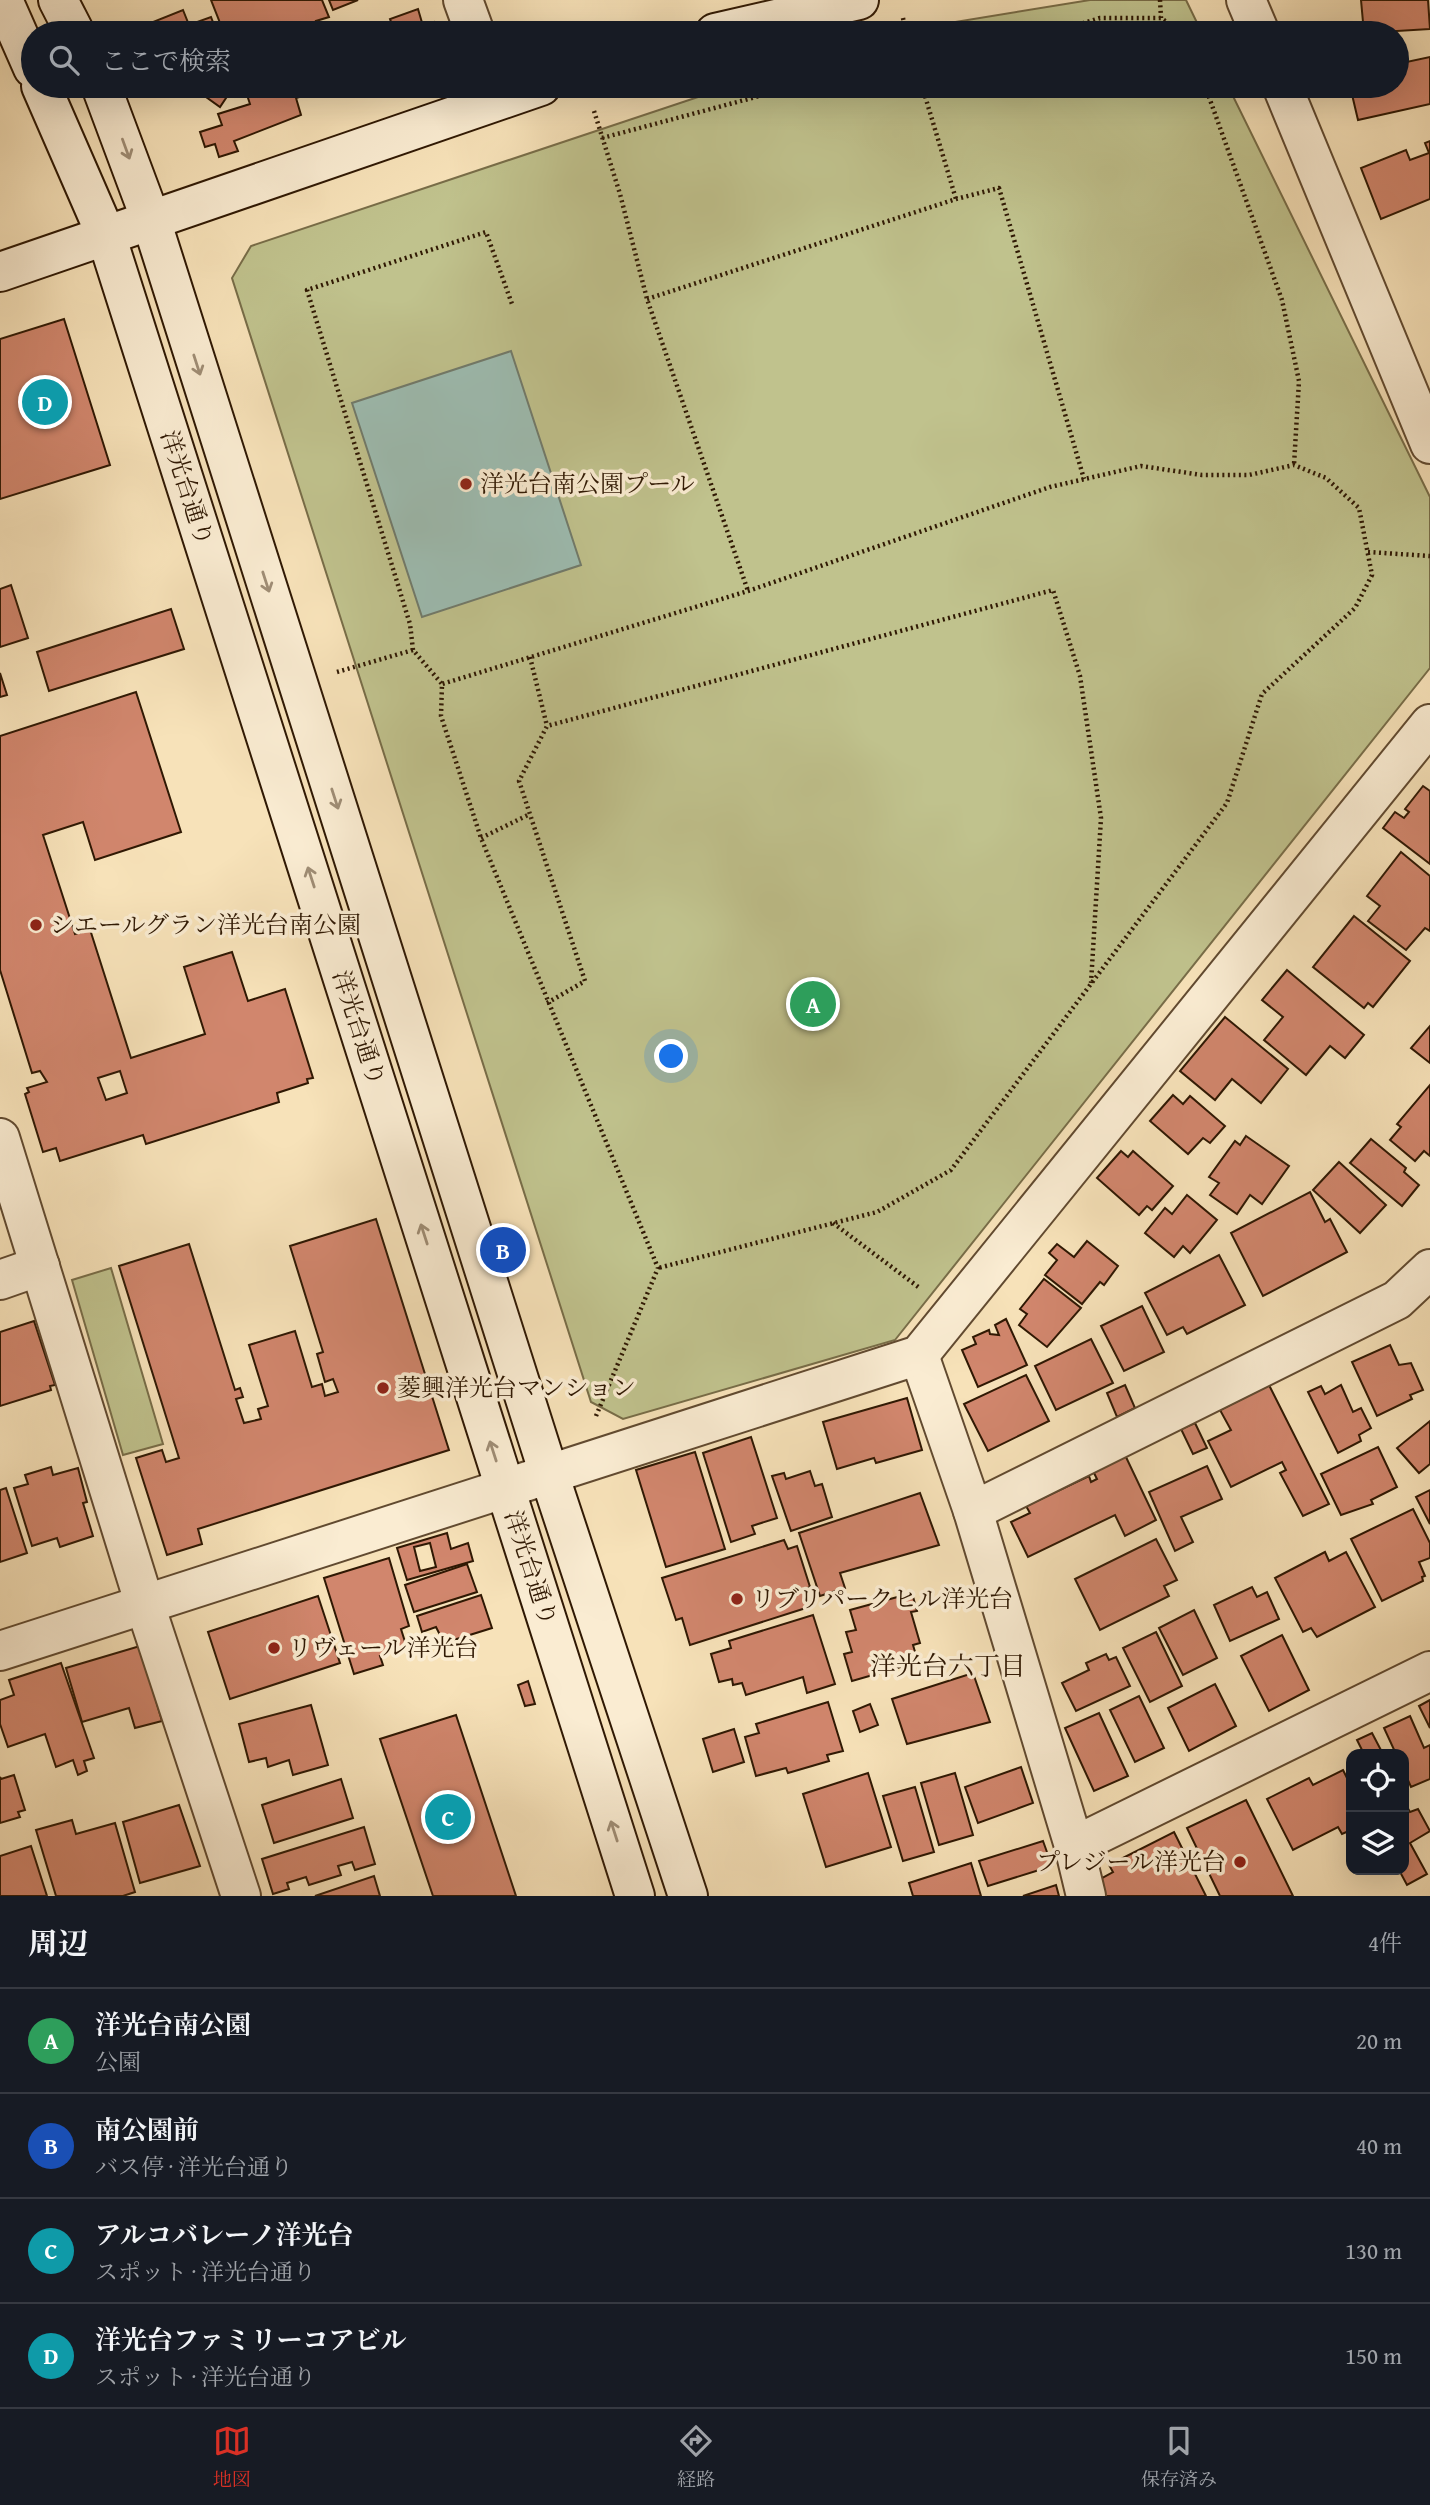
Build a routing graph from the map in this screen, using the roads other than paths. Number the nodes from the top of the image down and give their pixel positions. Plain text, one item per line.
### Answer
1 (3, 0) edge
2 (58, 0) edge
3 (463, 0) edge
4 (859, 0) edge
5 (1246, 0) edge
6 (69, 21) edge
7 (471, 21) edge
8 (767, 21) edge
9 (1255, 21) edge
10 (21, 41) edge
11 (46, 98) edge
12 (105, 98) edge
13 (481, 98) edge
14 (1287, 98) edge
15 (151, 220) junction
16 (106, 235) junction
17 (0, 272) edge
18 (1430, 444) edge
19 (1430, 724) edge
20 (0, 1138) edge
21 (40, 1266) junction
22 (1430, 1269) edge
23 (0, 1279) edge
24 (919, 1355) junction
25 (549, 1474) junction
26 (505, 1488) junction
27 (973, 1511) junction
28 (145, 1605) junction
29 (0, 1651) edge
30 (1430, 1671) edge
31 (1074, 1846) junction
32 (241, 1896) edge
33 (635, 1896) edge
34 (688, 1896) edge
35 (1086, 1896) edge

1 - 10 street
2 - 6 street
3 - 7 street
4 - 8 street
5 - 9 street
11 - 16 street, 洋光台通り
12 -> 15 street, 洋光台通り
13 - 15 street
14 - 18 street
15 - 16 street
15 -> 25 street, 洋光台通り
16 - 17 street
26 -> 16 street, 洋光台通り
19 - 24 street
20 - 21 street
21 - 23 street
21 - 28 street
22 - 27 street
24 - 25 street
24 - 27 street
25 - 26 street
25 - 34 street, 洋光台通り
26 - 28 street
33 -> 26 street, 洋光台通り
27 - 31 street
28 - 29 street
28 - 32 street
30 - 31 street
31 - 35 street

